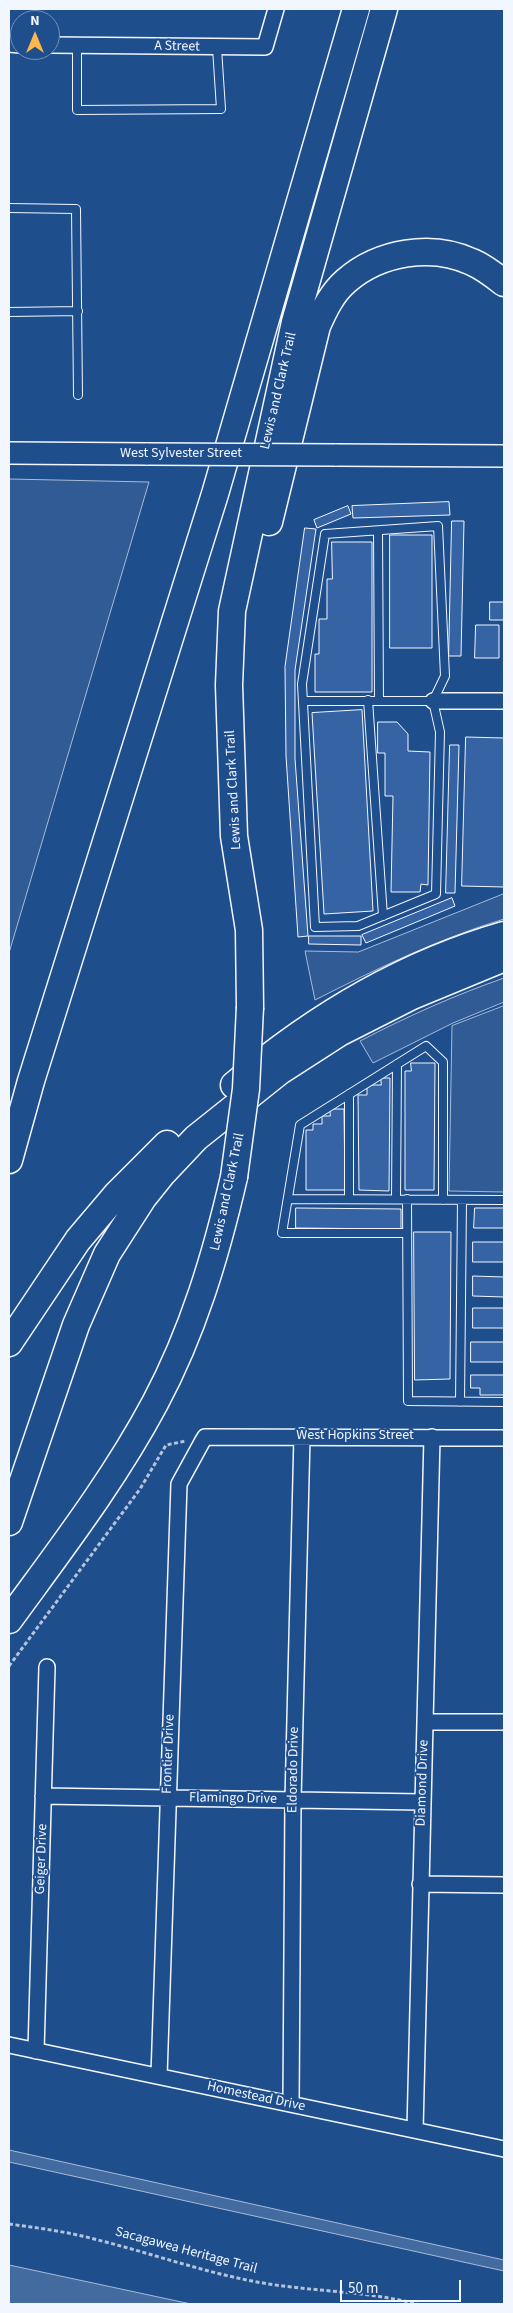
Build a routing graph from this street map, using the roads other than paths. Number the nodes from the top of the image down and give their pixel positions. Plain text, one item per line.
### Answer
1 (276, 9) edge
2 (356, 9) edge
3 (384, 9) edge
4 (60, 45) edge
5 (77, 45) junction
6 (217, 48) junction
7 (9, 208) edge
8 (504, 283) edge
9 (78, 311) junction
10 (9, 312) edge
11 (78, 395) dead end
12 (9, 453) edge
13 (504, 456) edge
14 (378, 531) junction
15 (229, 685) junction
16 (368, 700) junction
17 (379, 700) junction
18 (433, 700) junction
19 (303, 701) junction
20 (504, 701) edge
21 (383, 916) junction
22 (504, 935) edge
23 (504, 958) edge
24 (397, 1064) junction
25 (349, 1094) junction
26 (9, 1160) edge
27 (288, 1199) junction
28 (349, 1199) junction
29 (396, 1199) junction
30 (407, 1199) junction
31 (443, 1200) junction
32 (462, 1200) junction
33 (504, 1200) edge
34 (407, 1233) junction
35 (9, 1343) edge
36 (460, 1402) junction
37 (504, 1402) edge
38 (302, 1436) junction
39 (432, 1437) junction
40 (504, 1438) edge
41 (203, 1440) joint
42 (9, 1522) edge
43 (9, 1620) edge
44 (47, 1667) dead end
45 (424, 1722) junction
46 (504, 1722) edge
47 (43, 1796) junction
48 (168, 1798) junction
49 (293, 1800) junction
50 (422, 1802) junction
51 (420, 1884) junction
52 (504, 1885) edge
53 (9, 2045) edge
54 (36, 2051) junction
55 (159, 2076) junction
56 (291, 2104) junction
57 (415, 2130) junction
58 (504, 2148) edge

1 - 6 street, A Street
2 - 26 highway
3 - 15 highway, Lewis and Clark Trail
4 - 5 street, A Street
5 - 6 street, A Street
5 - 6 lane
7 - 9 lane
8 - 15 highway
9 - 10 lane
9 - 11 lane
12 - 13 street, West Sylvester Street, bridge
14 - 17 lane
14 - 18 lane
14 - 19 lane
15 - 43 highway, Lewis and Clark Trail, bridge
16 - 17 lane
16 - 19 lane
16 - 21 lane
17 - 18 lane
18 - 20 street
18 - 21 lane
19 - 21 lane
22 - 35 highway
23 - 42 highway
24 - 25 lane
24 - 29 lane
24 - 31 lane
25 - 27 lane
25 - 28 lane
27 - 28 lane
27 - 34 lane
28 - 29 lane
29 - 30 lane
30 - 31 lane
30 - 34 lane
31 - 32 lane
32 - 33 lane
32 - 36 lane
34 - 36 lane
36 - 37 lane
38 - 39 street, West Hopkins Street
38 - 41 street, West Hopkins Street
38 - 49 street, Eldorado Drive
39 - 40 street, West Hopkins Street
39 - 45 street, Diamond Drive
41 - 48 street, Frontier Drive
44 - 47 street, Geiger Drive
45 - 46 street
45 - 50 street, Diamond Drive
47 - 48 street, Flamingo Drive
47 - 54 street, Geiger Drive
48 - 49 street, Flamingo Drive
48 - 55 street, Frontier Drive
49 - 50 street, Flamingo Drive
49 - 56 street, Eldorado Drive
50 - 51 street, Diamond Drive
51 - 52 street
51 - 57 street, Diamond Drive
53 - 54 street, Homestead Drive
54 - 55 street, Homestead Drive
55 - 56 street, Homestead Drive
56 - 57 street, Homestead Drive
57 - 58 street, Homestead Drive

